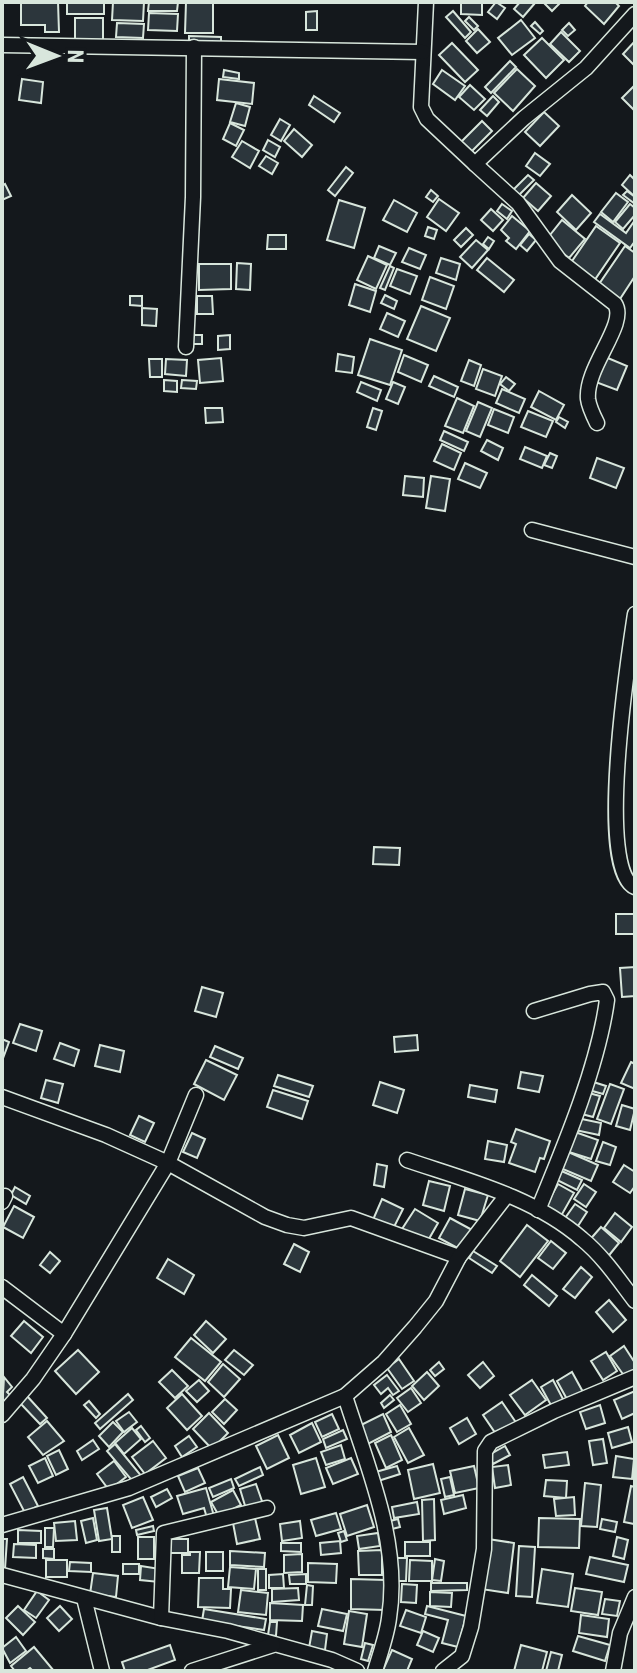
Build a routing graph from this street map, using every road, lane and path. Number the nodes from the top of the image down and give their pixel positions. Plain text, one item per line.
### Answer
1 (426, 2) edge
2 (635, 14) edge
3 (2, 45) edge
4 (194, 47) junction
5 (423, 52) junction
6 (475, 164) junction
7 (186, 347) dead end
8 (597, 423) dead end
9 (532, 530) dead end
10 (635, 557) edge
11 (635, 614) edge
12 (635, 887) edge
13 (534, 1011) dead end
14 (196, 1095) dead end
15 (2, 1097) edge
16 (407, 1160) dead end
17 (168, 1163) junction
18 (507, 1195) junction
19 (538, 1210) junction
20 (459, 1257) junction
21 (2, 1287) edge
22 (635, 1301) edge
23 (64, 1334) junction
24 (635, 1377) edge
25 (345, 1396) junction
26 (2, 1415) edge
27 (267, 1508) dead end
28 (2, 1525) edge
29 (2, 1575) edge
30 (635, 1597) edge
31 (84, 1598) junction
32 (161, 1618) junction
33 (628, 1635) edge
34 (274, 1645) junction
35 (102, 1671) edge
36 (192, 1671) edge
37 (357, 1671) edge
38 (375, 1671) edge
39 (443, 1671) edge
40 (613, 1671) edge

1 - 5 street
2 - 6 street
3 - 4 street
4 - 5 street
4 - 7 street
5 - 6 street
6 - 8 street
9 - 10 street
11 - 12 street
13 - 19 street
14 - 17 street
15 - 17 street
16 - 18 street
17 - 20 street
17 - 23 street
18 - 19 street
18 - 20 street
19 - 22 street
20 - 25 street
21 - 23 street
23 - 26 street
24 - 39 street
25 - 28 street
25 - 38 street
27 - 32 street
29 - 31 street
30 - 33 street
31 - 32 street
31 - 35 street
32 - 34 street
33 - 40 street
34 - 36 street
34 - 37 street

